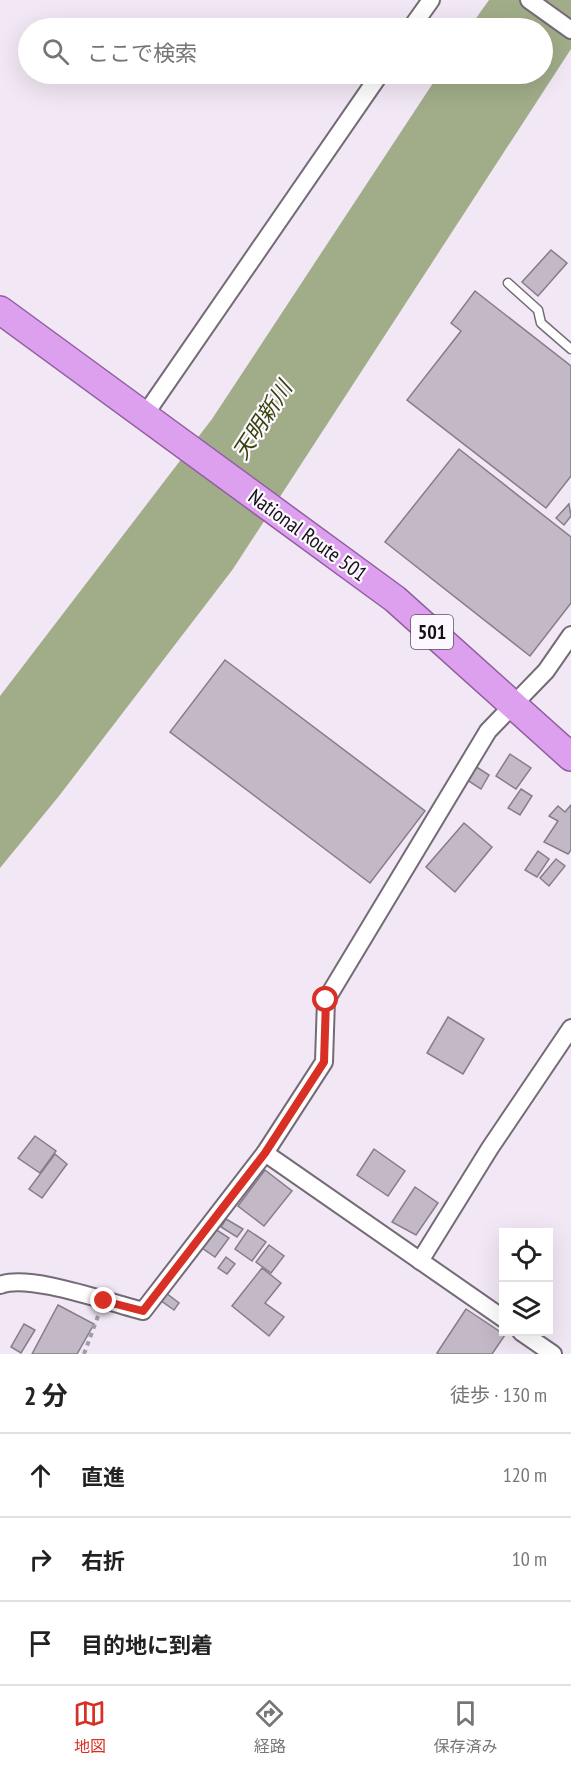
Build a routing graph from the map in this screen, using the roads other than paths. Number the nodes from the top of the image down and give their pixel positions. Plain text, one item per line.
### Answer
1 (431, 0) edge
2 (529, 0) edge
3 (418, 18) edge
4 (571, 30) edge
5 (373, 84) edge
6 (508, 283) dead end
7 (0, 310) edge
8 (571, 349) edge
9 (150, 422) junction
10 (571, 635) edge
11 (514, 704) junction
12 (571, 757) edge
13 (571, 1028) edge
14 (265, 1153) junction
15 (420, 1261) junction
16 (0, 1285) edge
17 (499, 1316) edge
18 (527, 1336) edge
19 (553, 1354) edge

1 - 3 street
2 - 4 street
5 - 9 street
6 - 8 lane
7 - 9 highway, National Route 501 / 501
9 - 11 highway, National Route 501 / 501
10 - 11 street
11 - 12 highway, National Route 501 / 501
11 - 14 street
13 - 15 street
14 - 15 street
14 - 16 street
15 - 17 street
18 - 19 street

